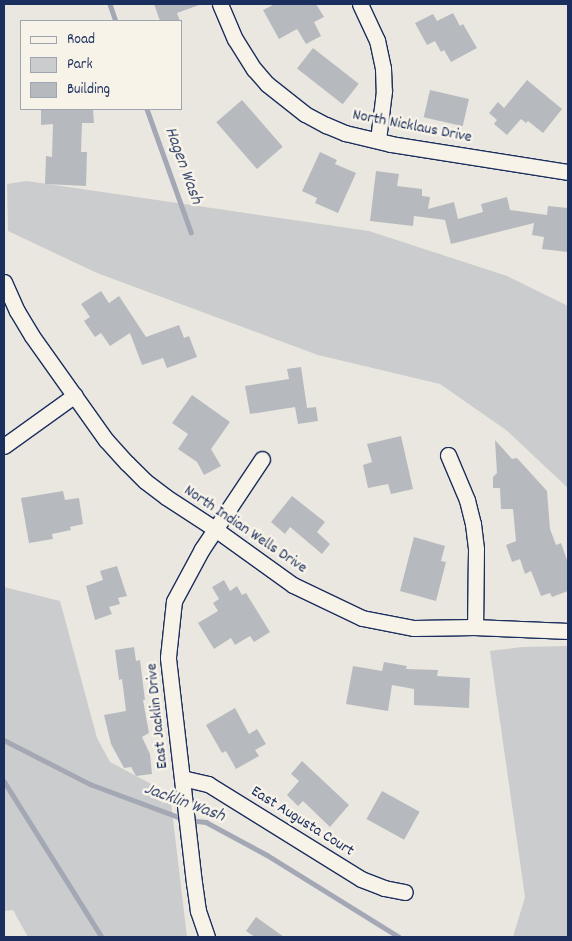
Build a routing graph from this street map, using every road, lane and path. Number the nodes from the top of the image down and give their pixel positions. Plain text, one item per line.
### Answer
1 (220, 4) edge
2 (360, 4) edge
3 (378, 140) junction
4 (568, 172) edge
5 (4, 282) edge
6 (74, 395) junction
7 (4, 446) edge
8 (448, 455) dead end
9 (262, 460) dead end
10 (215, 529) junction
11 (475, 627) junction
12 (568, 631) edge
13 (182, 778) junction
14 (404, 892) dead end
15 (207, 937) edge

1 - 3 street, North Nicklaus Drive
2 - 3 street
3 - 4 street, North Nicklaus Drive
5 - 6 street, North Indian Wells Drive
6 - 7 street
6 - 10 street, North Indian Wells Drive
8 - 11 street
9 - 10 street, East Jacklin Drive
10 - 11 street, North Indian Wells Drive
10 - 13 street, East Jacklin Drive
11 - 12 street, North Indian Wells Drive
13 - 14 street, East Augusta Court
13 - 15 street, East Jacklin Drive

